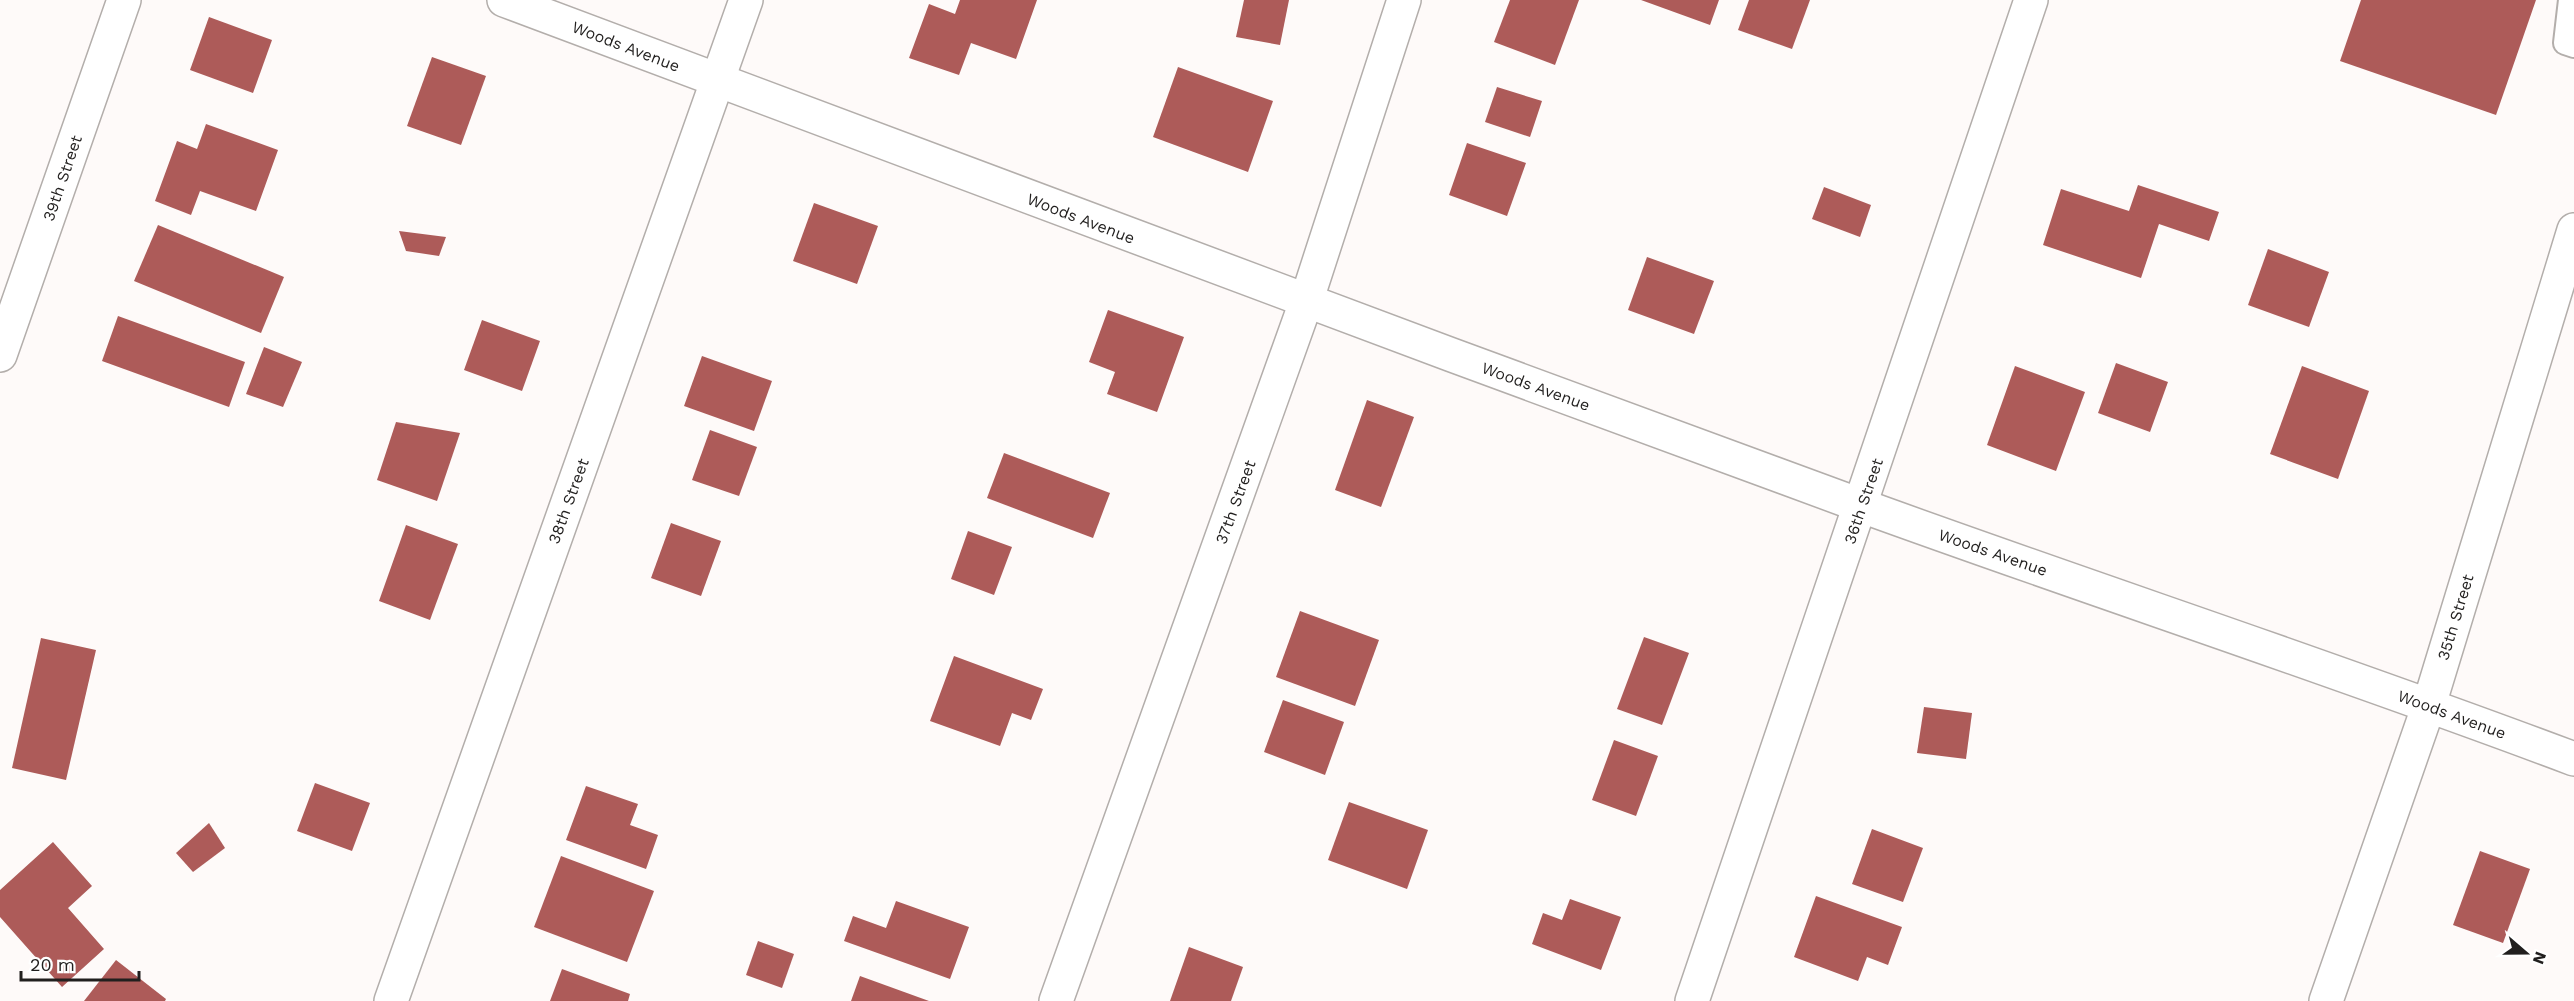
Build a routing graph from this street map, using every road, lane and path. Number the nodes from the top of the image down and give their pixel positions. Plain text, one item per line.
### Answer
1 (124, 0) edge
2 (504, 0) edge
3 (746, 0) edge
4 (1404, 0) edge
5 (2031, 0) edge
6 (2570, 0) edge
7 (2574, 46) edge
8 (717, 81) junction
9 (2574, 230) edge
10 (1306, 302) junction
11 (0, 355) edge
12 (1861, 505) junction
13 (2429, 705) junction
14 (2574, 759) edge
15 (391, 1001) edge
16 (1056, 1001) edge
17 (1692, 1001) edge
18 (2326, 1001) edge

1 - 11 street, 39th Street
2 - 8 street, Woods Avenue
3 - 8 street, 38th Street
4 - 10 street, 37th Street
5 - 12 street, 36th Street
6 - 7 lane
8 - 10 street, Woods Avenue
8 - 15 street, 38th Street
9 - 13 street, 35th Street
10 - 12 street, Woods Avenue
10 - 16 street, 37th Street
12 - 13 street, Woods Avenue
12 - 17 street, 36th Street
13 - 14 street, Woods Avenue
13 - 18 street, 35th Street

